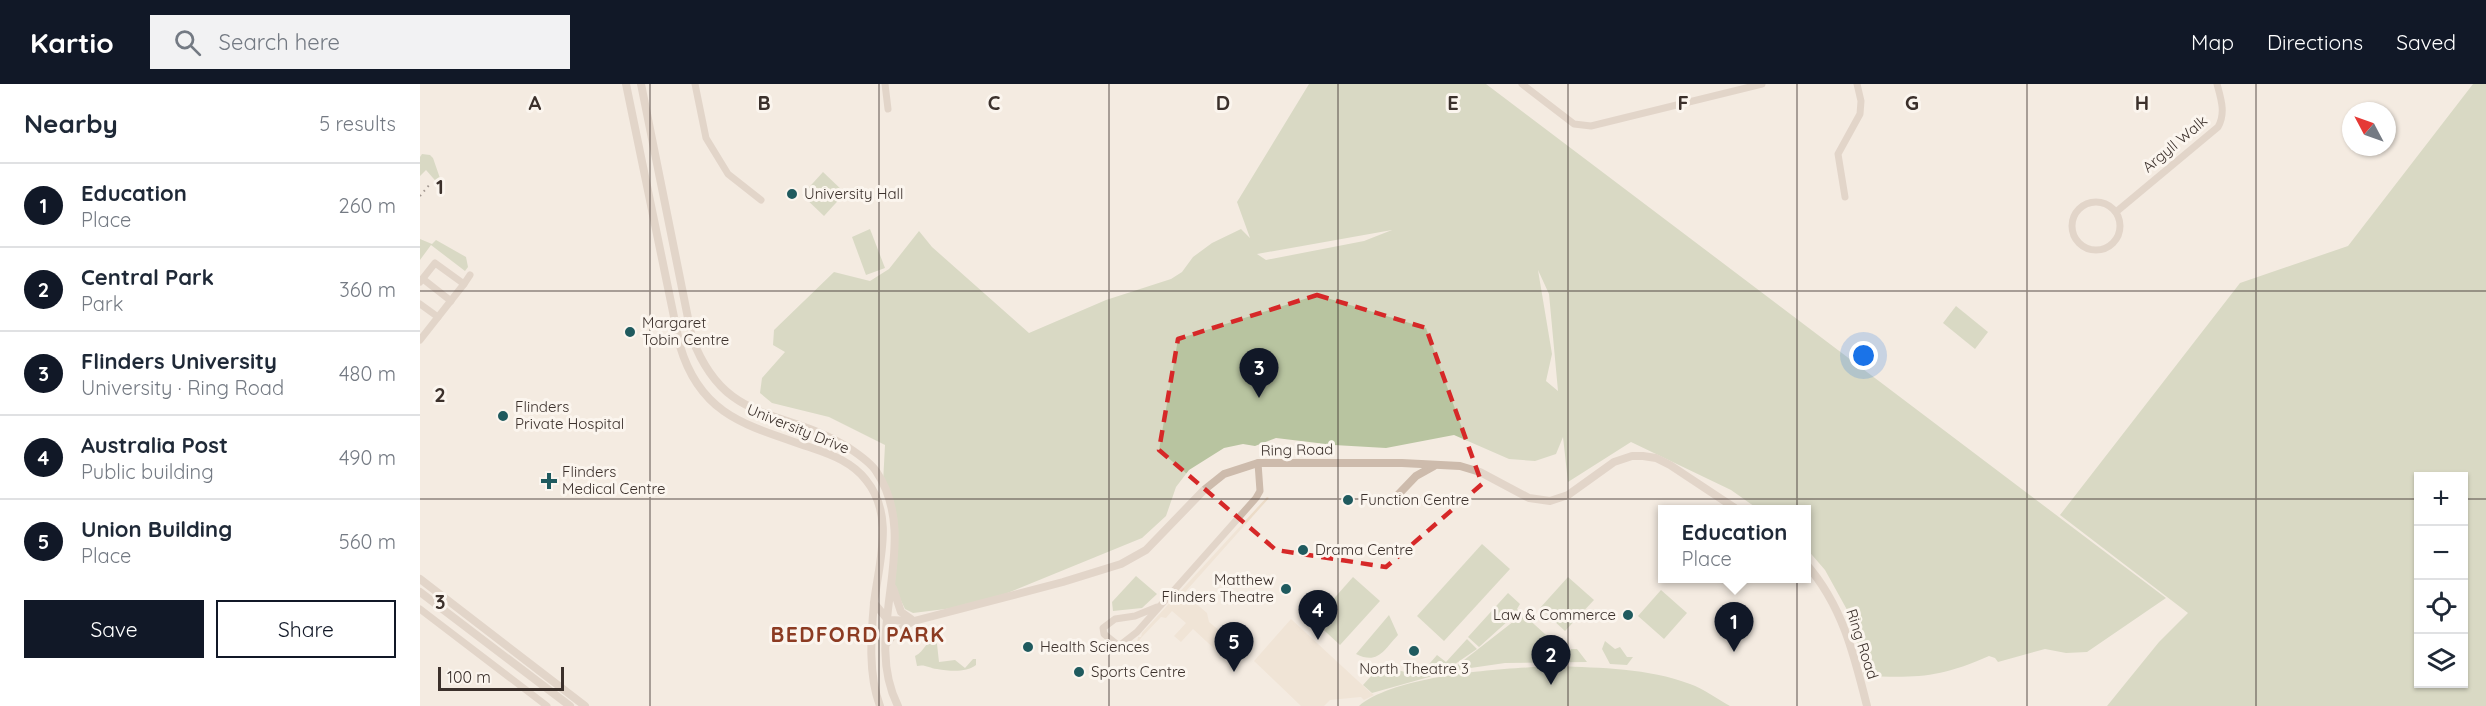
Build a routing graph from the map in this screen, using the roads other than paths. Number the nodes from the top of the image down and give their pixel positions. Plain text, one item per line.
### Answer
1 (626, 84) edge
2 (641, 84) edge
3 (695, 84) edge
4 (885, 84) edge
5 (1522, 84) edge
6 (1762, 84) edge
7 (1857, 84) edge
8 (2217, 84) edge
9 (888, 109) dead end
10 (1845, 196) dead end
11 (760, 200) dead end
12 (2115, 212) junction
13 (470, 275) dead end
14 (421, 281) edge
15 (464, 284) junction
16 (451, 301) junction
17 (420, 304) edge
18 (438, 317) junction
19 (422, 335) edge
20 (1258, 463) junction
21 (1440, 464) junction
22 (1393, 500) dead end
23 (1730, 505) edge
24 (1811, 570) edge
25 (420, 579) edge
26 (892, 582) junction
27 (420, 592) edge
28 (874, 603) junction
29 (440, 607) junction
30 (1157, 607) junction
31 (420, 609) edge
32 (434, 620) junction
33 (888, 620) junction
34 (914, 621) junction
35 (477, 624) junction
36 (886, 644) junction
37 (874, 683) junction
38 (571, 703) edge
39 (547, 706) edge
40 (585, 706) edge
41 (880, 706) edge
42 (898, 706) edge
43 (1867, 706) edge

1 - 28 street, University Drive
2 - 26 street, University Drive
3 - 11 street
4 - 9 street
5 - 6 street
7 - 10 street
8 - 12 street, Argyll Walk
12 - 12 street
13 - 15 street
14 - 15 street
14 - 16 street
15 - 16 street
16 - 18 street
17 - 18 street
18 - 19 street
20 - 21 street, Ring Road
20 - 30 street
20 - 34 street, Ring Road
21 - 22 street
21 - 23 street, Ring Road
24 - 43 street, Ring Road
25 - 35 street
26 - 33 street, University Drive
26 - 34 street
27 - 29 street
28 - 33 street
28 - 37 street, University Drive
29 - 32 street
29 - 35 street
30 - 30 street
31 - 32 street
32 - 39 street
33 - 34 street, Ring Road
33 - 36 street, University Drive
33 - 37 street
34 - 36 street
35 - 38 street
36 - 42 street, University Drive
37 - 41 street, University Drive
38 - 40 street

